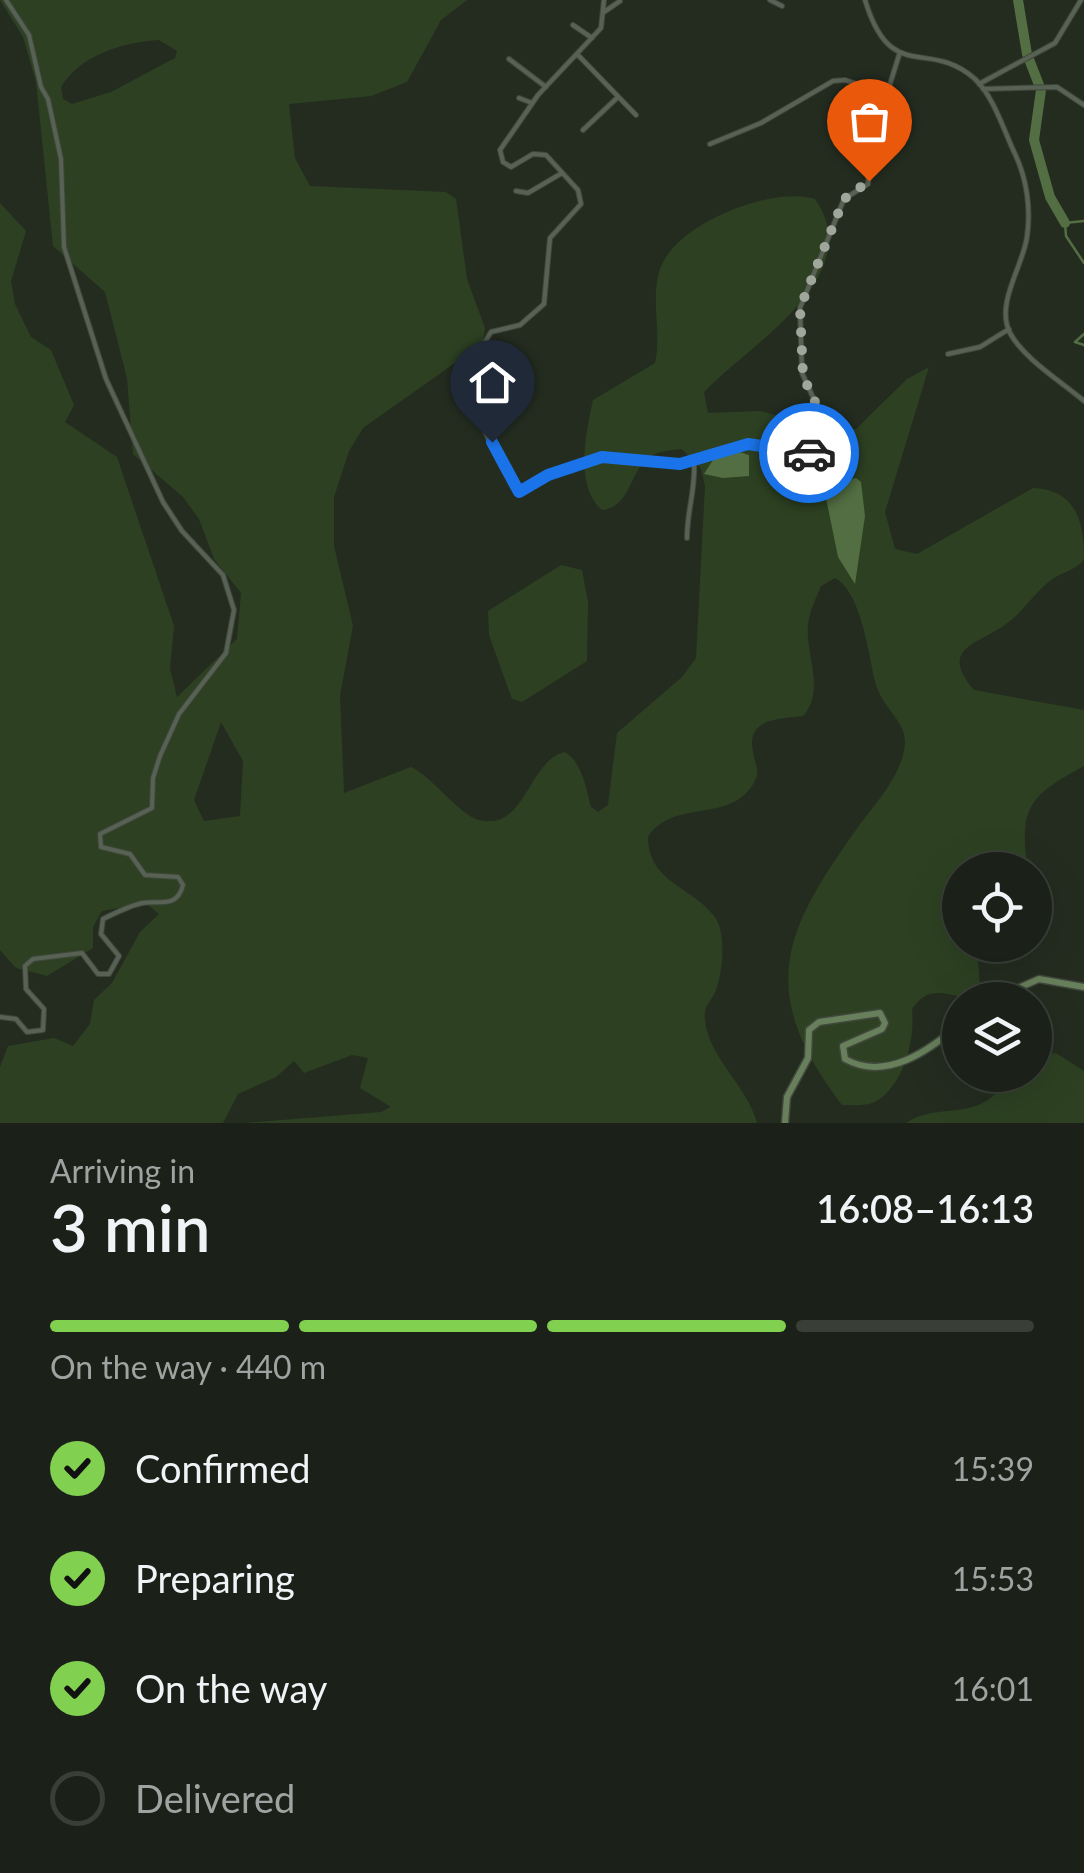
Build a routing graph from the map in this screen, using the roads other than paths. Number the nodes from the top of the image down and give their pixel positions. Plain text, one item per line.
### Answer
1 (6, 0) edge
2 (604, 0) edge
3 (770, 0) edge
4 (865, 0) edge
5 (1081, 0) edge
6 (620, 2) edge
7 (782, 6) dead end
8 (604, 12) junction
9 (573, 25) dead end
10 (592, 38) junction
11 (900, 52) junction
12 (578, 54) junction
13 (509, 60) dead end
14 (981, 86) junction
15 (546, 88) junction
16 (887, 94) junction
17 (618, 97) junction
18 (519, 98) dead end
19 (532, 102) junction
20 (1084, 105) edge
21 (636, 115) dead end
22 (583, 130) dead end
23 (710, 144) dead end
24 (562, 174) junction
25 (516, 191) dead end
26 (1008, 329) junction
27 (948, 354) dead end
28 (1084, 401) edge
29 (694, 461) junction
30 (687, 538) dead end
31 (1030, 982) edge
32 (1084, 987) edge
33 (0, 1017) edge
34 (942, 1039) edge
35 (785, 1123) edge

1 - 33 street
2 - 8 street
3 - 7 street
4 - 11 street
5 - 14 street
6 - 8 street
8 - 10 street
9 - 10 street
10 - 12 street
11 - 14 street
11 - 16 street
12 - 15 street
12 - 17 street
13 - 15 street
14 - 20 street
14 - 26 street
15 - 19 street
16 - 23 street
16 - 29 street
17 - 21 street
17 - 22 street
18 - 19 street
19 - 24 street
24 - 25 street
24 - 29 street
26 - 27 street
26 - 28 street
29 - 30 street
31 - 32 main road
34 - 35 main road

